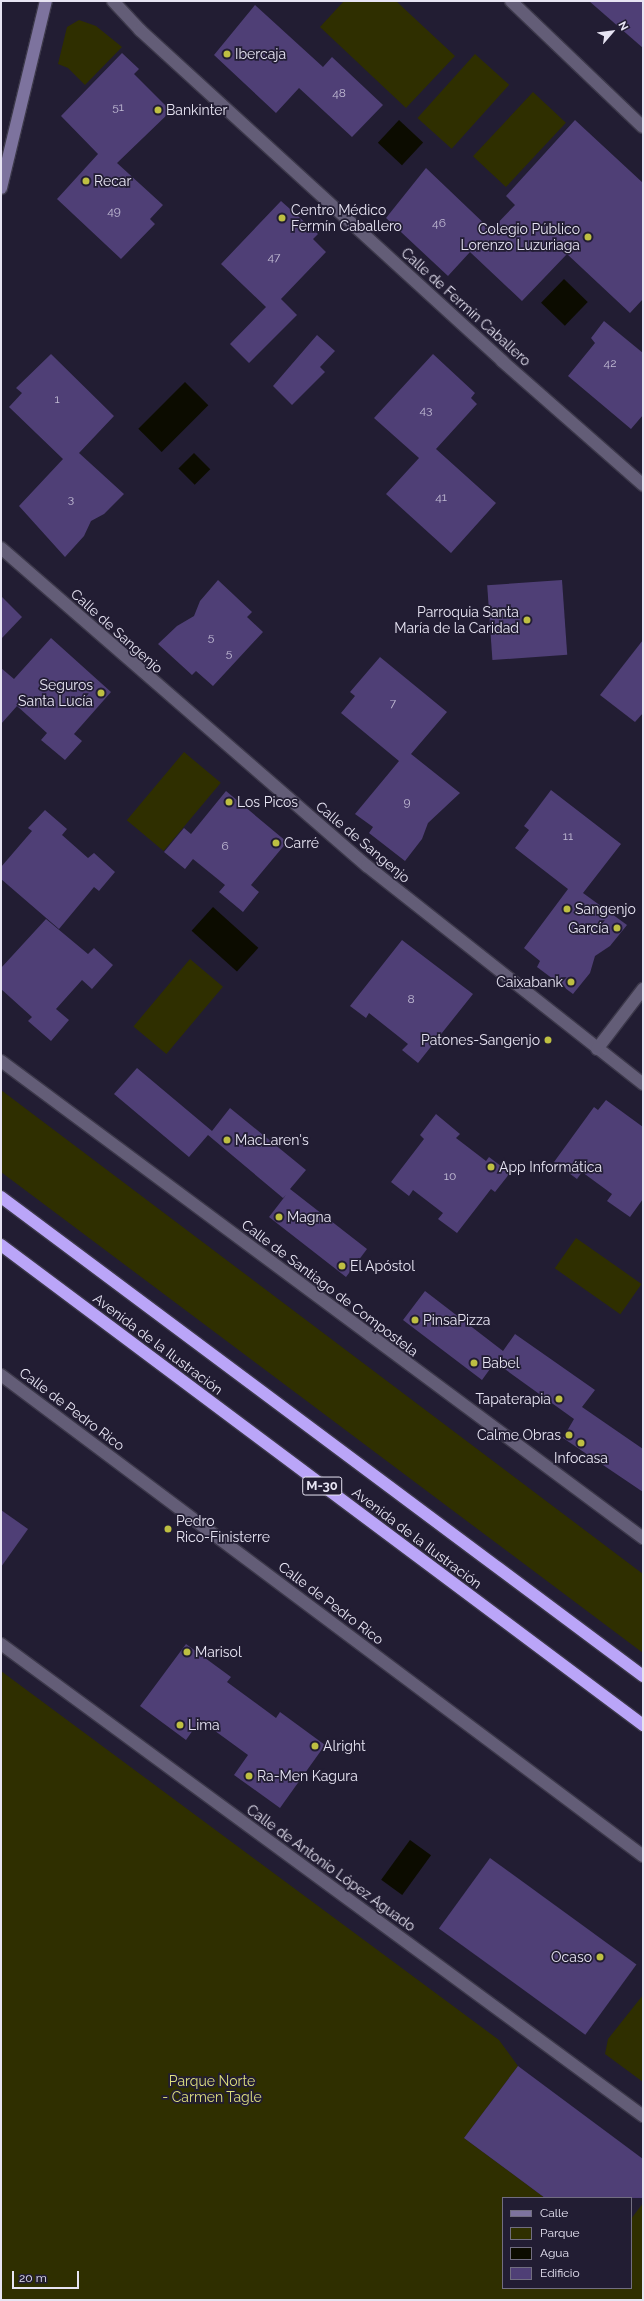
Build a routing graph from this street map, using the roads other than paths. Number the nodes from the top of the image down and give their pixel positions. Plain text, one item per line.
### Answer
1 (46, 1) edge
2 (113, 1) edge
3 (511, 1) edge
4 (643, 127) edge
5 (1, 188) edge
6 (643, 485) edge
7 (1, 548) edge
8 (643, 989) edge
9 (597, 1049) junction
10 (1, 1061) edge
11 (643, 1084) edge
12 (1, 1197) edge
13 (1, 1245) edge
14 (1, 1375) edge
15 (643, 1538) edge
16 (1, 1644) edge
17 (643, 1676) edge
18 (643, 1725) edge
19 (643, 1856) edge
20 (643, 2116) edge

1 - 5 main road
2 - 6 street, Calle de Fermín Caballero
3 - 4 street
7 - 9 street, Calle de Sangenjo
8 - 9 street
9 - 11 street, Calle de Sangenjo
10 - 15 street, Calle de Santiago de Compostela
12 - 17 highway, Avenida de la Ilustración / M-30
13 - 18 highway, Avenida de la Ilustración / M-30
14 - 19 street, Calle de Pedro Rico
16 - 20 street, Calle de Antonio López Aguado

